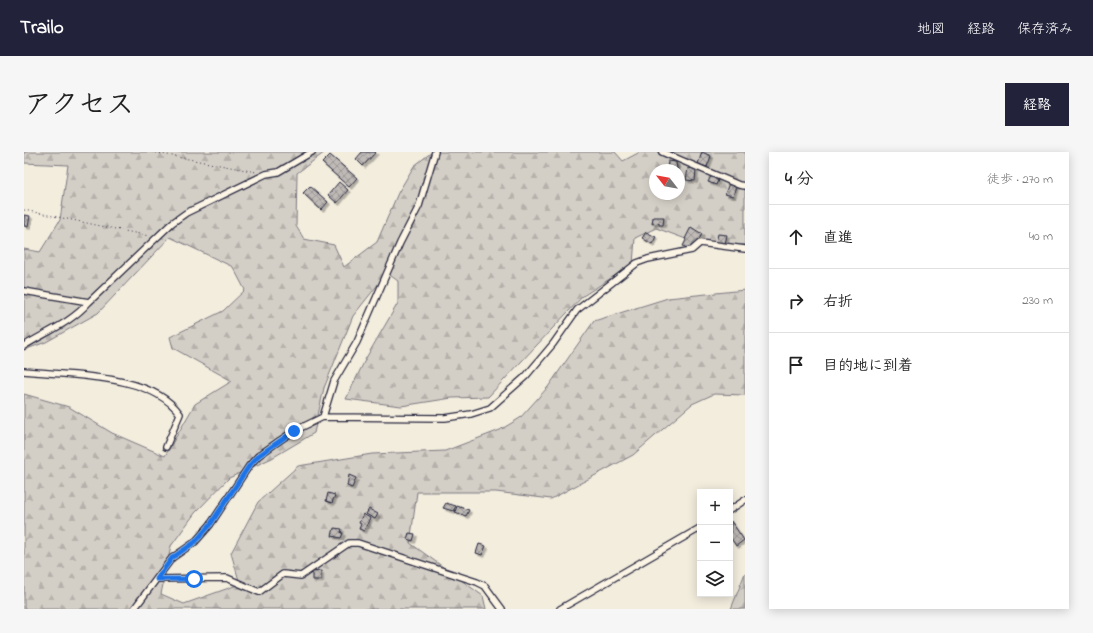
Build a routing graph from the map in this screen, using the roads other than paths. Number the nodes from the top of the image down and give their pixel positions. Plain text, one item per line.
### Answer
1 (312, 152) edge
2 (435, 152) edge
3 (662, 152) edge
4 (745, 186) edge
5 (745, 249) edge
6 (24, 291) edge
7 (89, 302) junction
8 (24, 346) edge
9 (24, 371) edge
10 (323, 418) junction
11 (166, 447) dead end
12 (745, 500) edge
13 (733, 508) edge
14 (697, 530) edge
15 (157, 579) junction
16 (134, 609) edge
17 (502, 609) edge
18 (560, 609) edge

1 - 7 street
2 - 10 street
3 - 4 street
5 - 10 street
6 - 7 street
7 - 8 street
9 - 11 street
10 - 15 street
12 - 13 street
14 - 18 street
15 - 16 street
15 - 17 street

